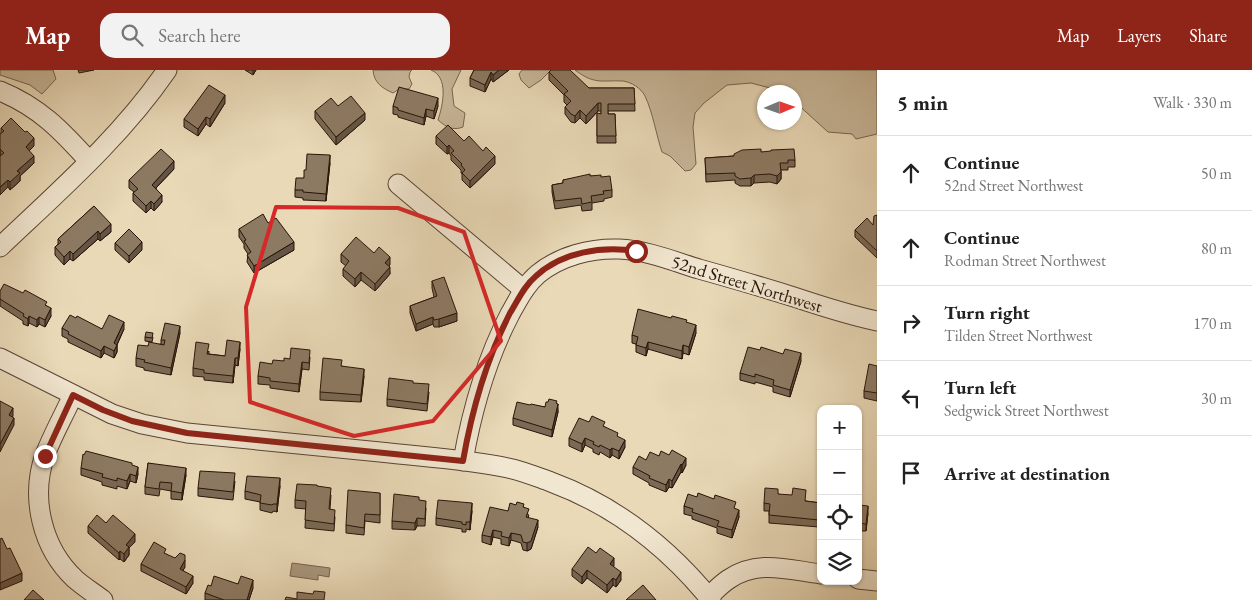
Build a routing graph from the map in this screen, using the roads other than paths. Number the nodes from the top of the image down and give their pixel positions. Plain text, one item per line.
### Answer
1 (167, 70) edge
2 (0, 91) edge
3 (89, 161) junction
4 (398, 184) dead end
5 (0, 247) edge
6 (524, 290) junction
7 (877, 321) edge
8 (0, 358) edge
9 (73, 395) junction
10 (463, 461) junction
11 (817, 573) edge
12 (862, 579) edge
13 (877, 581) edge
14 (709, 598) edge
15 (103, 600) edge

1 - 3 street
2 - 3 street
3 - 5 street
4 - 6 street
6 - 7 street, 52nd Street Northwest
6 - 10 street, 52nd Street Northwest
8 - 9 street
9 - 10 street
9 - 15 street
10 - 14 street
11 - 14 street
12 - 13 street

